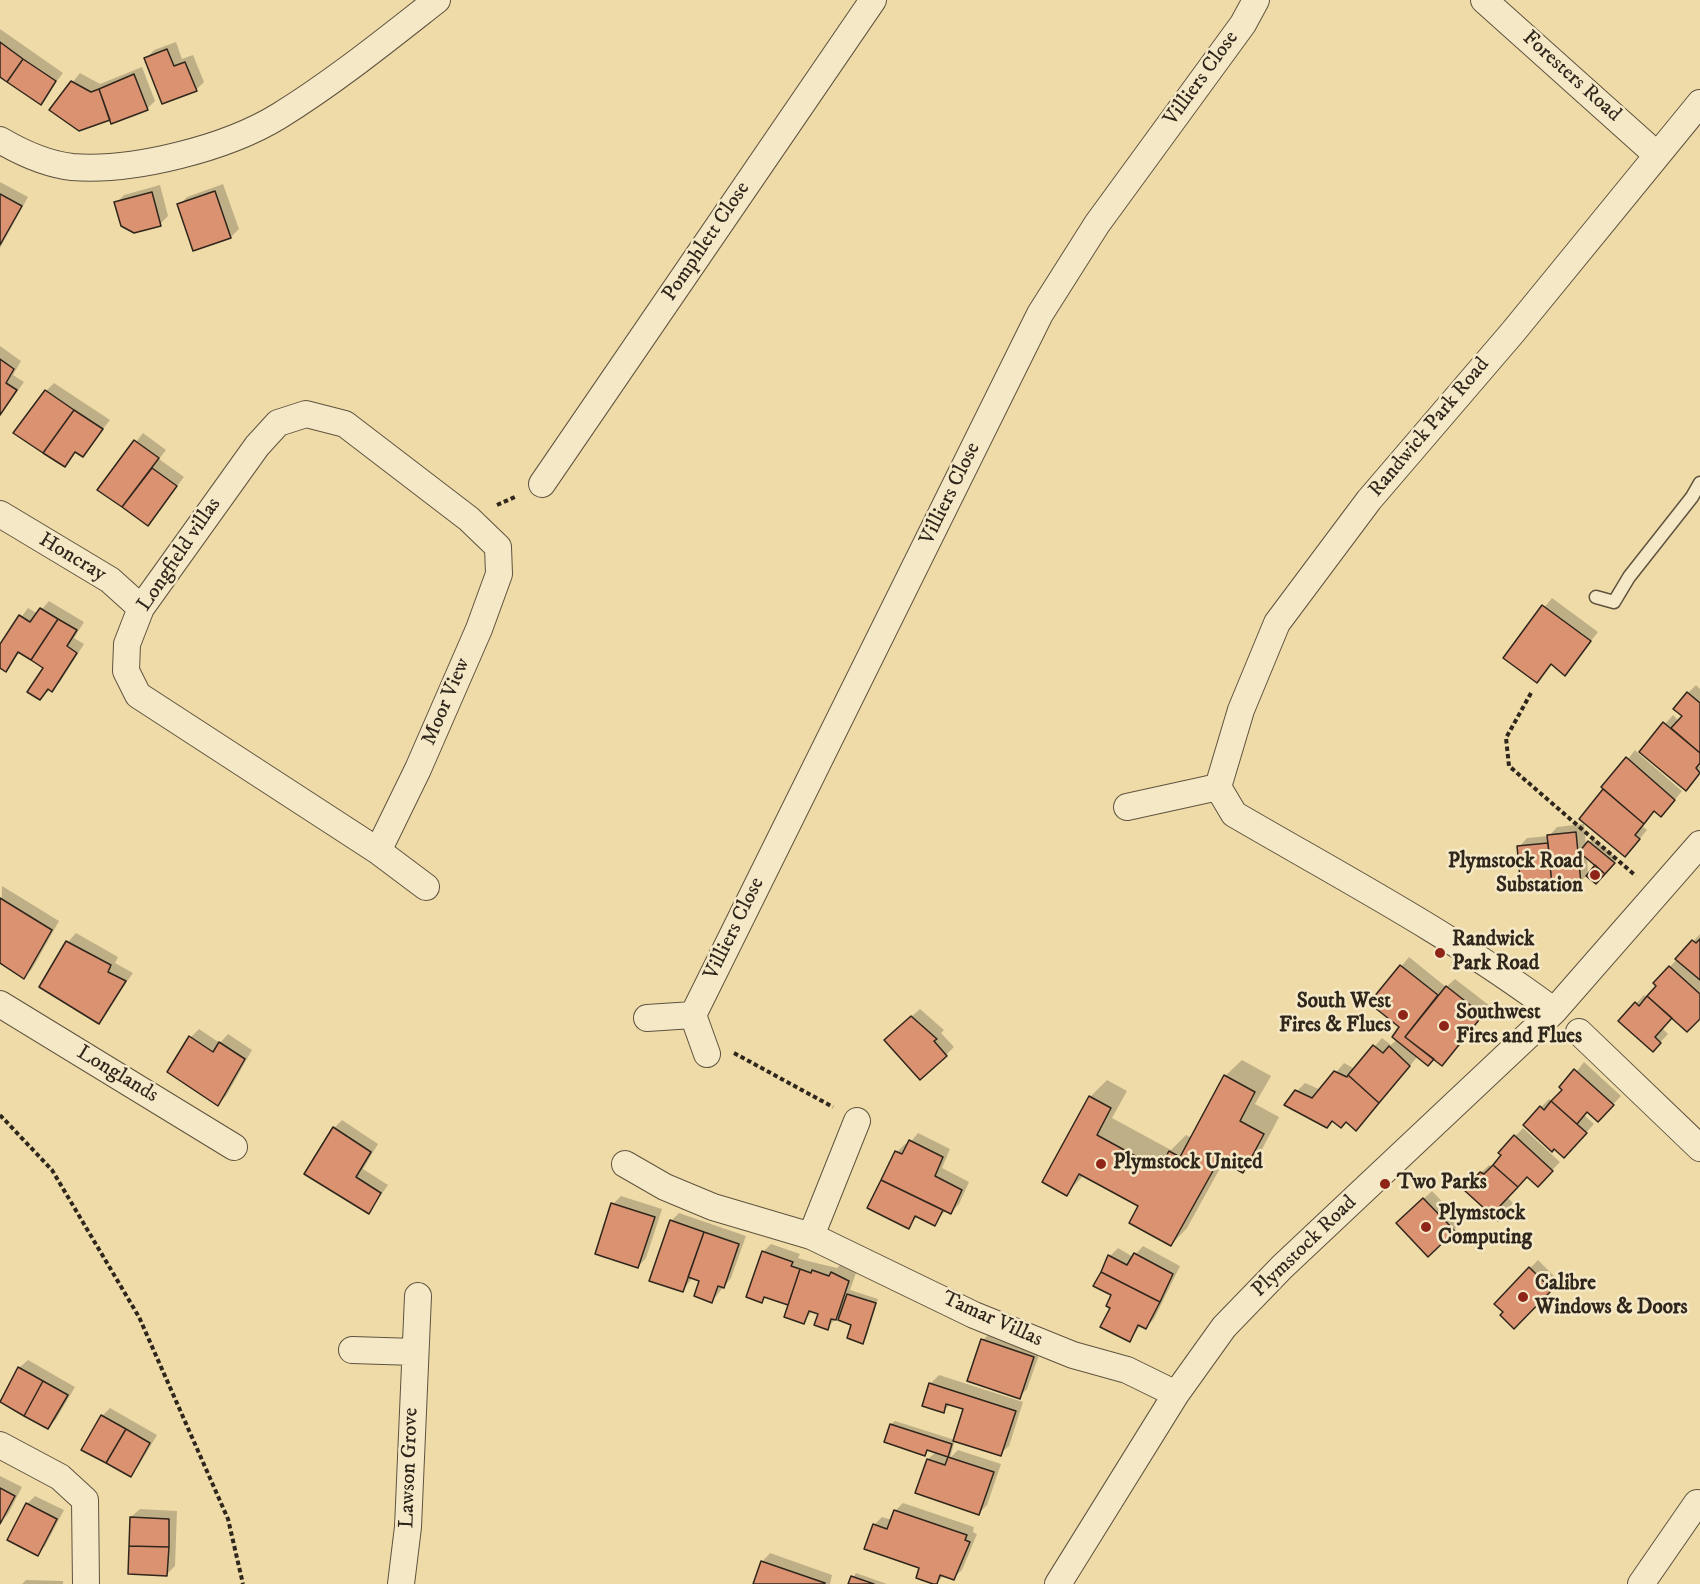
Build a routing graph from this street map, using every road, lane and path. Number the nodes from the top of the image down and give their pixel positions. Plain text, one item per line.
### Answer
1 (437, 0) edge
2 (873, 0) edge
3 (1256, 0) edge
4 (1484, 0) edge
5 (1700, 103) edge
6 (0, 140) edge
7 (1657, 155) junction
8 (1700, 483) edge
9 (542, 484) joint
10 (0, 514) edge
11 (469, 519) junction
12 (498, 547) joint
13 (1596, 597) dead end
14 (141, 608) junction
15 (1531, 693) dead end
16 (1218, 787) junction
17 (1127, 807) dead end
18 (1700, 844) edge
19 (378, 851) junction
20 (426, 887) dead end
21 (1658, 894) junction
22 (0, 1004) edge
23 (1554, 1011) junction
24 (693, 1015) junction
25 (647, 1018) dead end
26 (1579, 1032) dead end
27 (705, 1048) joint
28 (0, 1115) edge
29 (857, 1121) joint
30 (234, 1147) dead end
31 (1700, 1148) edge
32 (625, 1164) dead end
33 (811, 1236) junction
34 (418, 1296) dead end
35 (352, 1350) dead end
36 (415, 1352) junction
37 (1176, 1394) junction
38 (0, 1444) edge
39 (1697, 1503) dead end
40 (86, 1584) edge
41 (243, 1584) edge
42 (401, 1584) edge
43 (1058, 1584) edge
44 (1641, 1584) edge

1 - 6 street
2 - 9 street, Pomphlett Close
3 - 24 street, Villiers Close
4 - 7 street, Foresters Road
5 - 7 street, Randwick Park Road
7 - 16 street, Randwick Park Road
8 - 13 lane
9 - 11 path
10 - 14 street, Honcray
11 - 12 street, Longfield villas
11 - 14 street, Longfield villas
12 - 19 street, Moor View
14 - 19 street, Longfield villas
15 - 21 path
16 - 17 street
16 - 23 street
18 - 21 street, Plymstock Road
19 - 20 street, Longfield villas
21 - 23 street, Plymstock Road
22 - 30 street, Longlands
23 - 37 street, Plymstock Road
24 - 25 street
24 - 27 street
26 - 31 street
27 - 29 path
28 - 41 path
29 - 33 street
32 - 33 street, Tamar Villas
33 - 37 street, Tamar Villas
34 - 36 street, Lawson Grove
35 - 36 street
36 - 42 street, Lawson Grove
37 - 43 street, Plymstock Road
38 - 40 street
39 - 44 street

